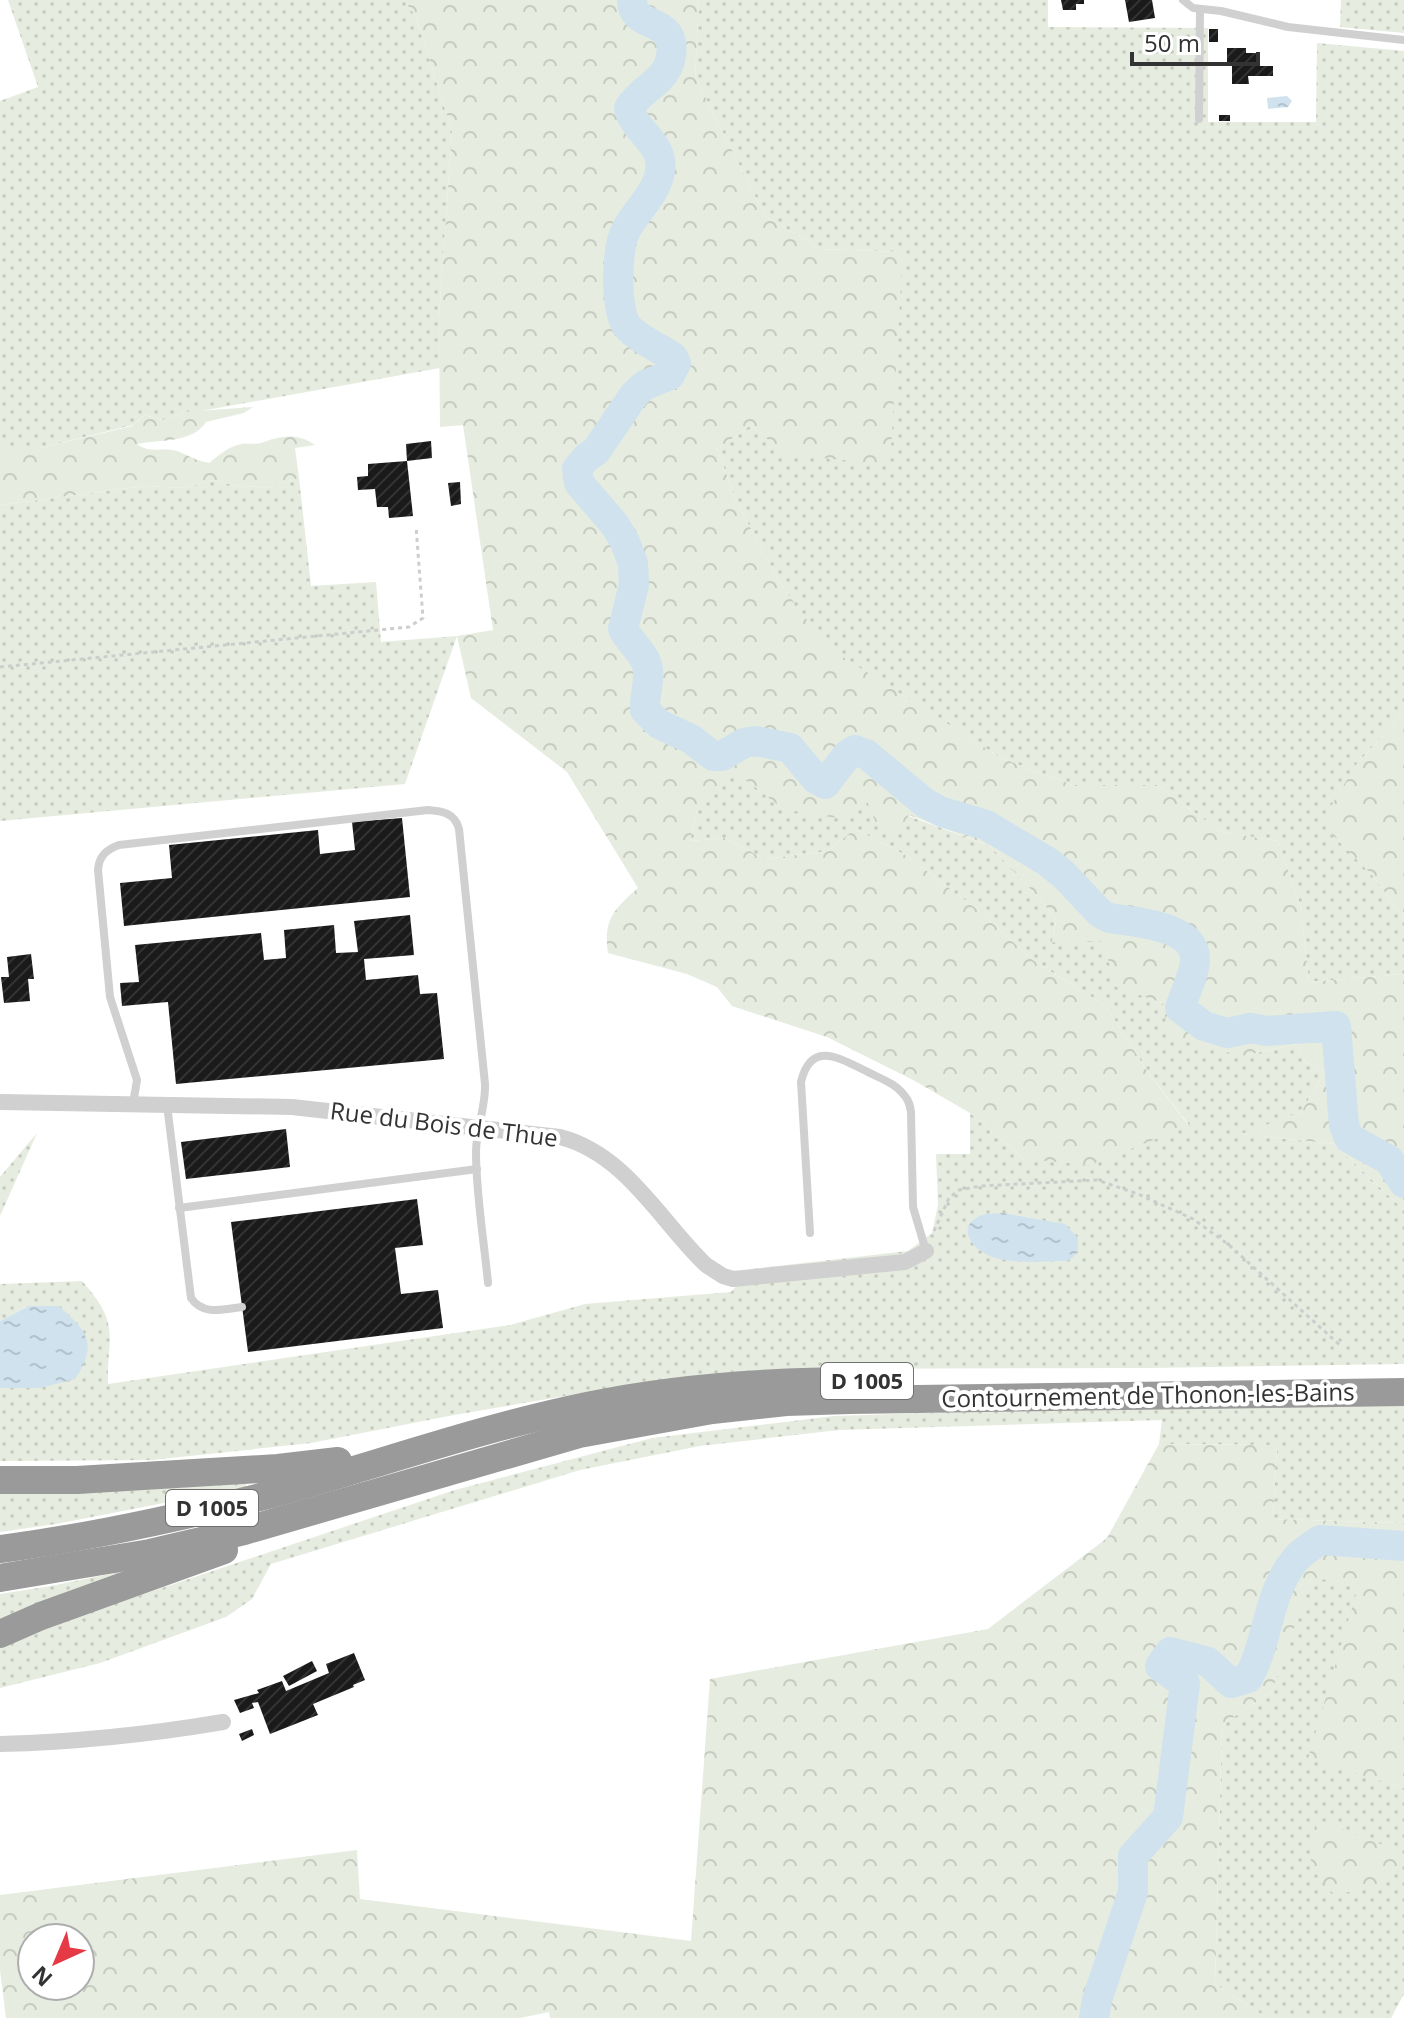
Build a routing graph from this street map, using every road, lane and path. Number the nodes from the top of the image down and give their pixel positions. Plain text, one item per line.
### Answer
1 (1183, 0) edge
2 (1200, 9) junction
3 (1404, 40) edge
4 (1199, 119) dead end
5 (416, 526) dead end
6 (0, 667) edge
7 (0, 1102) edge
8 (133, 1104) junction
9 (166, 1104) junction
10 (478, 1128) junction
11 (477, 1169) junction
12 (179, 1208) junction
13 (810, 1233) dead end
14 (926, 1251) junction
15 (488, 1283) dead end
16 (242, 1307) dead end
17 (1342, 1347) dead end
18 (1404, 1379) edge
19 (1150, 1390) junction
20 (1404, 1392) edge
21 (403, 1455) junction
22 (0, 1480) edge
23 (346, 1502) junction
24 (0, 1549) edge
25 (0, 1578) edge
26 (0, 1634) edge
27 (223, 1722) dead end
28 (0, 1744) edge

1 - 2 lane
2 - 3 lane
2 - 4 lane
5 - 6 path
7 - 8 street, Rue du Bois de Thue
8 - 9 street, Rue du Bois de Thue
8 - 10 lane
9 - 10 street, Rue du Bois de Thue
9 - 12 lane
10 - 11 lane
10 - 14 street, Rue du Bois de Thue
11 - 12 lane
11 - 15 lane
12 - 16 lane
13 - 14 lane
14 - 17 path
18 - 19 highway, Contournement de Thonon-les-Bains / D 1005
19 - 20 highway, Contournement de Thonon-les-Bains / D 1005
19 - 21 highway, Contournement de Thonon-les-Bains / D 1005
19 - 23 highway, Contournement de Thonon-les-Bains / D 1005
21 - 22 highway
21 - 24 highway, Contournement de Thonon-les-Bains / D 1005
23 - 25 highway, Contournement de Thonon-les-Bains / D 1005
23 - 26 highway
27 - 28 street

